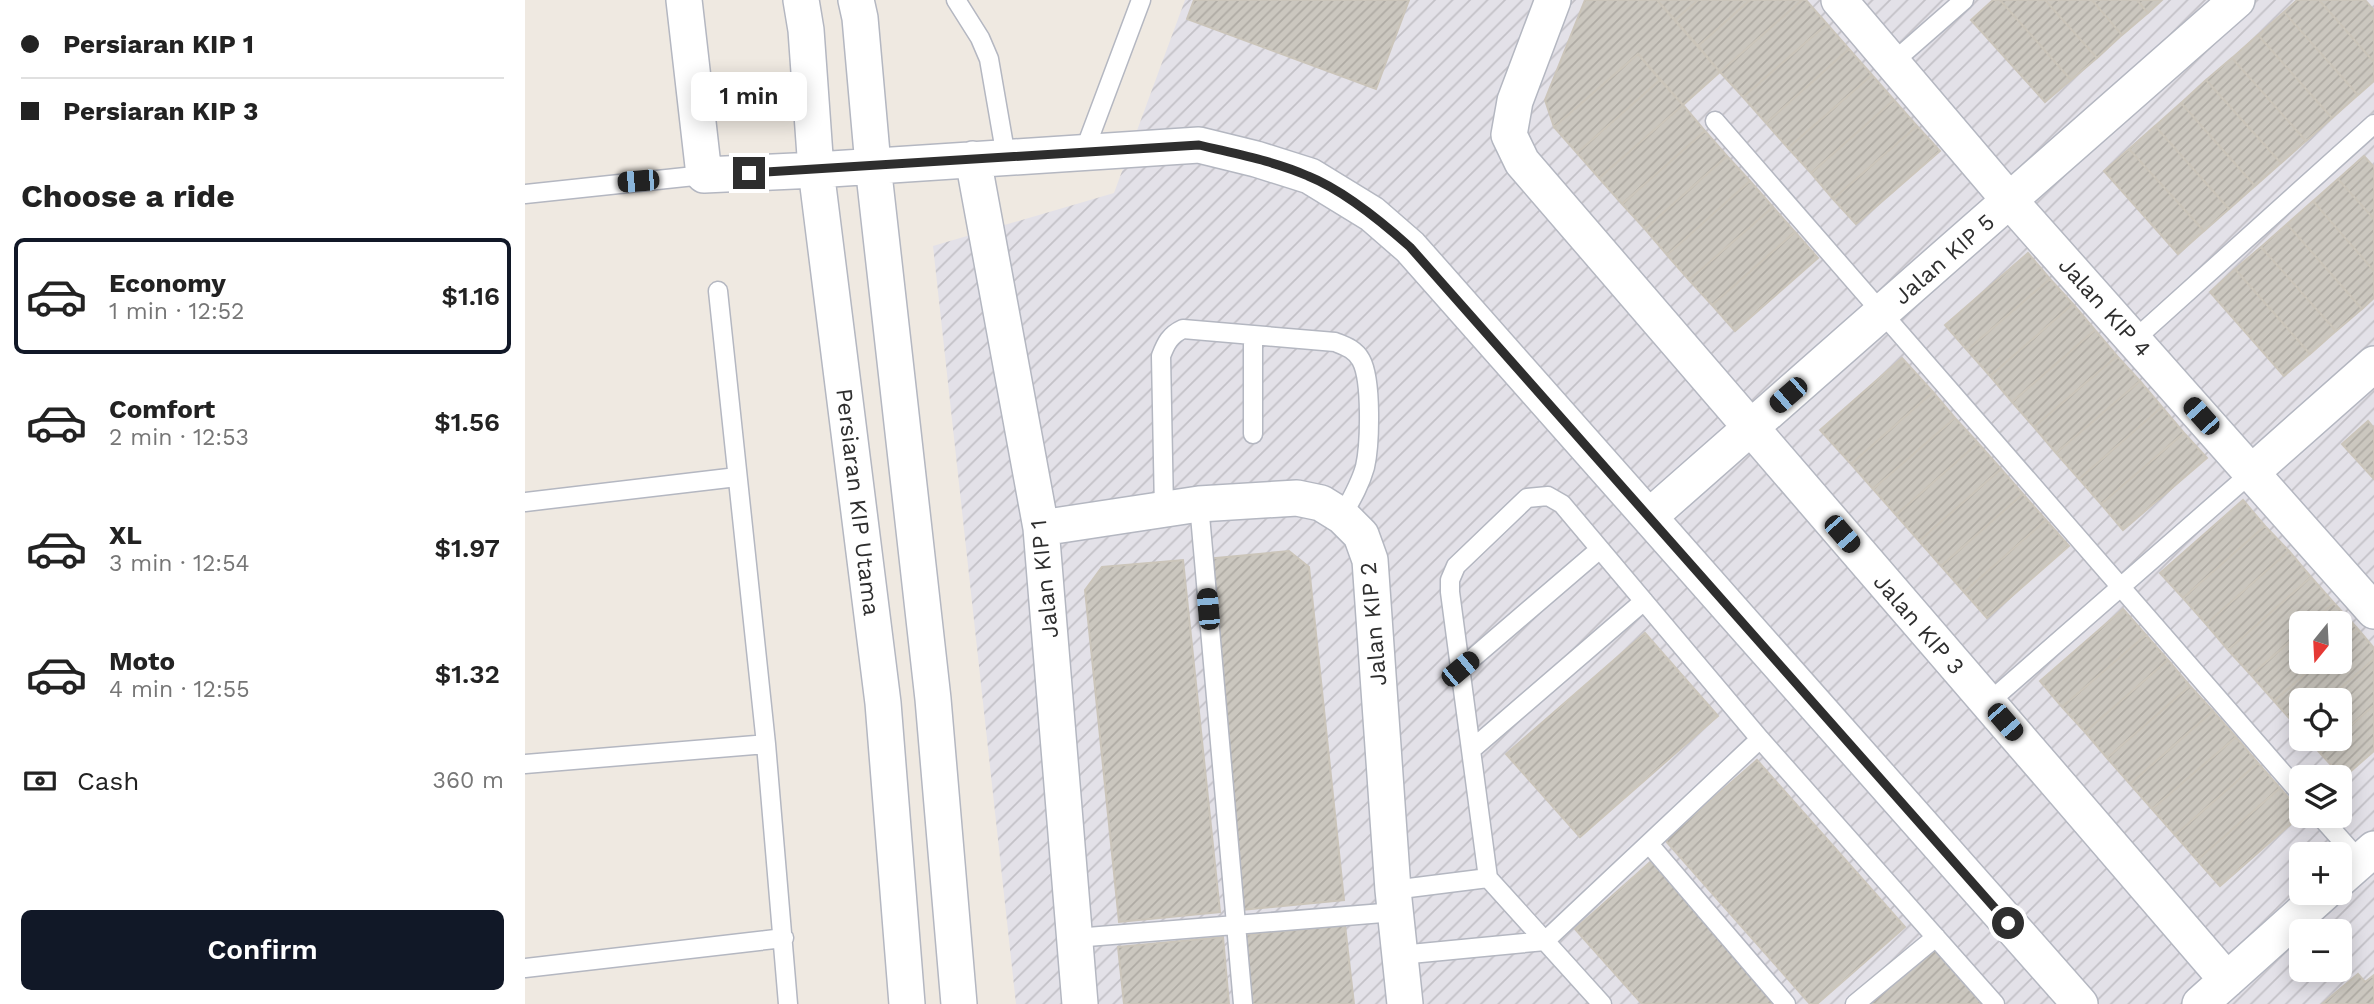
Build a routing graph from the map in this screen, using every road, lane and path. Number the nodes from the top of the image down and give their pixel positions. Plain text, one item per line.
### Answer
1 (684, 0) edge
2 (801, 0) edge
3 (856, 0) edge
4 (956, 0) edge
5 (1141, 0) edge
6 (1553, 0) edge
7 (1839, 0) edge
8 (1964, 0) edge
9 (2237, 0) edge
10 (1892, 63) junction
11 (1715, 121) dead end
12 (2374, 124) edge
13 (1084, 152) junction
14 (989, 158) junction
15 (873, 165) junction
16 (816, 170) junction
17 (704, 175) junction
18 (525, 194) edge
19 (2010, 201) junction
20 (718, 291) dead end
21 (1883, 313) junction
22 (1253, 335) junction
23 (2134, 340) junction
24 (2374, 363) edge
25 (1751, 428) junction
26 (1252, 434) dead end
27 (2251, 473) junction
28 (737, 477) junction
29 (525, 502) edge
30 (1199, 504) junction
31 (1164, 510) junction
32 (1342, 516) junction
33 (1649, 517) junction
34 (1041, 528) junction
35 (1600, 549) junction
36 (2121, 587) junction
37 (1644, 601) junction
38 (2373, 608) edge
39 (1460, 669) junction
40 (1988, 703) junction
41 (1760, 739) junction
42 (766, 744) junction
43 (1471, 750) junction
44 (525, 764) edge
45 (2289, 780) edge
46 (2330, 828) edge
47 (1649, 844) junction
48 (2358, 863) edge
49 (1488, 878) junction
50 (1394, 901) junction
51 (2311, 905) edge
52 (1235, 925) junction
53 (1936, 937) junction
54 (784, 938) junction
55 (1075, 938) junction
56 (1545, 941) junction
57 (1400, 955) junction
58 (525, 968) edge
59 (2227, 980) junction
60 (788, 1004) edge
61 (907, 1004) edge
62 (959, 1004) edge
63 (1080, 1004) edge
64 (1243, 1004) edge
65 (1405, 1004) edge
66 (1602, 1004) edge
67 (1786, 1004) edge
68 (1855, 1004) edge
69 (1995, 1004) edge
70 (2080, 1004) edge
71 (2200, 1004) edge

1 - 17 street
2 - 16 street, Persiaran KIP Utama
3 - 15 street
4 - 14 lane
5 - 13 lane
6 - 25 street, Jalan KIP 3
7 - 10 street, Jalan KIP 4
8 - 10 lane
9 - 19 street, Jalan KIP 5
10 - 19 street, Jalan KIP 4
11 - 21 lane
12 - 23 lane
13 - 14 street
13 - 33 street
14 - 15 street
14 - 34 street, Jalan KIP 1
15 - 16 street
15 - 62 street
16 - 17 street
16 - 61 street, Persiaran KIP Utama
17 - 18 lane
19 - 21 street, Jalan KIP 5
19 - 23 street, Jalan KIP 4
20 - 28 lane
21 - 25 street, Jalan KIP 5
21 - 36 lane
22 - 26 lane
22 - 31 lane
22 - 32 lane
23 - 27 street, Jalan KIP 4
24 - 27 street
25 - 33 street, Jalan KIP 5
25 - 40 street, Jalan KIP 3
27 - 36 lane
27 - 38 street, Jalan KIP 4
28 - 29 lane
28 - 42 lane
30 - 31 street, Jalan KIP 2
30 - 32 street, Jalan KIP 2
30 - 52 lane
31 - 34 street, Jalan KIP 2
32 - 50 street, Jalan KIP 2
33 - 70 street
34 - 55 street, Jalan KIP 1
35 - 37 lane
35 - 39 lane
35 - 39 lane
36 - 40 lane
36 - 45 lane
37 - 41 lane
37 - 43 lane
39 - 43 lane
40 - 59 street, Jalan KIP 3
41 - 47 lane
41 - 53 lane
42 - 44 lane
42 - 54 lane
43 - 49 lane
46 - 48 lane
47 - 56 lane
47 - 67 lane
49 - 50 lane
49 - 56 lane
50 - 52 lane
50 - 57 street, Jalan KIP 2
51 - 59 street
52 - 55 lane
52 - 64 lane
53 - 68 lane
53 - 69 lane
54 - 58 lane
54 - 60 lane
55 - 63 street, Jalan KIP 1
56 - 57 lane
56 - 66 lane
57 - 65 street, Jalan KIP 2
59 - 71 street

